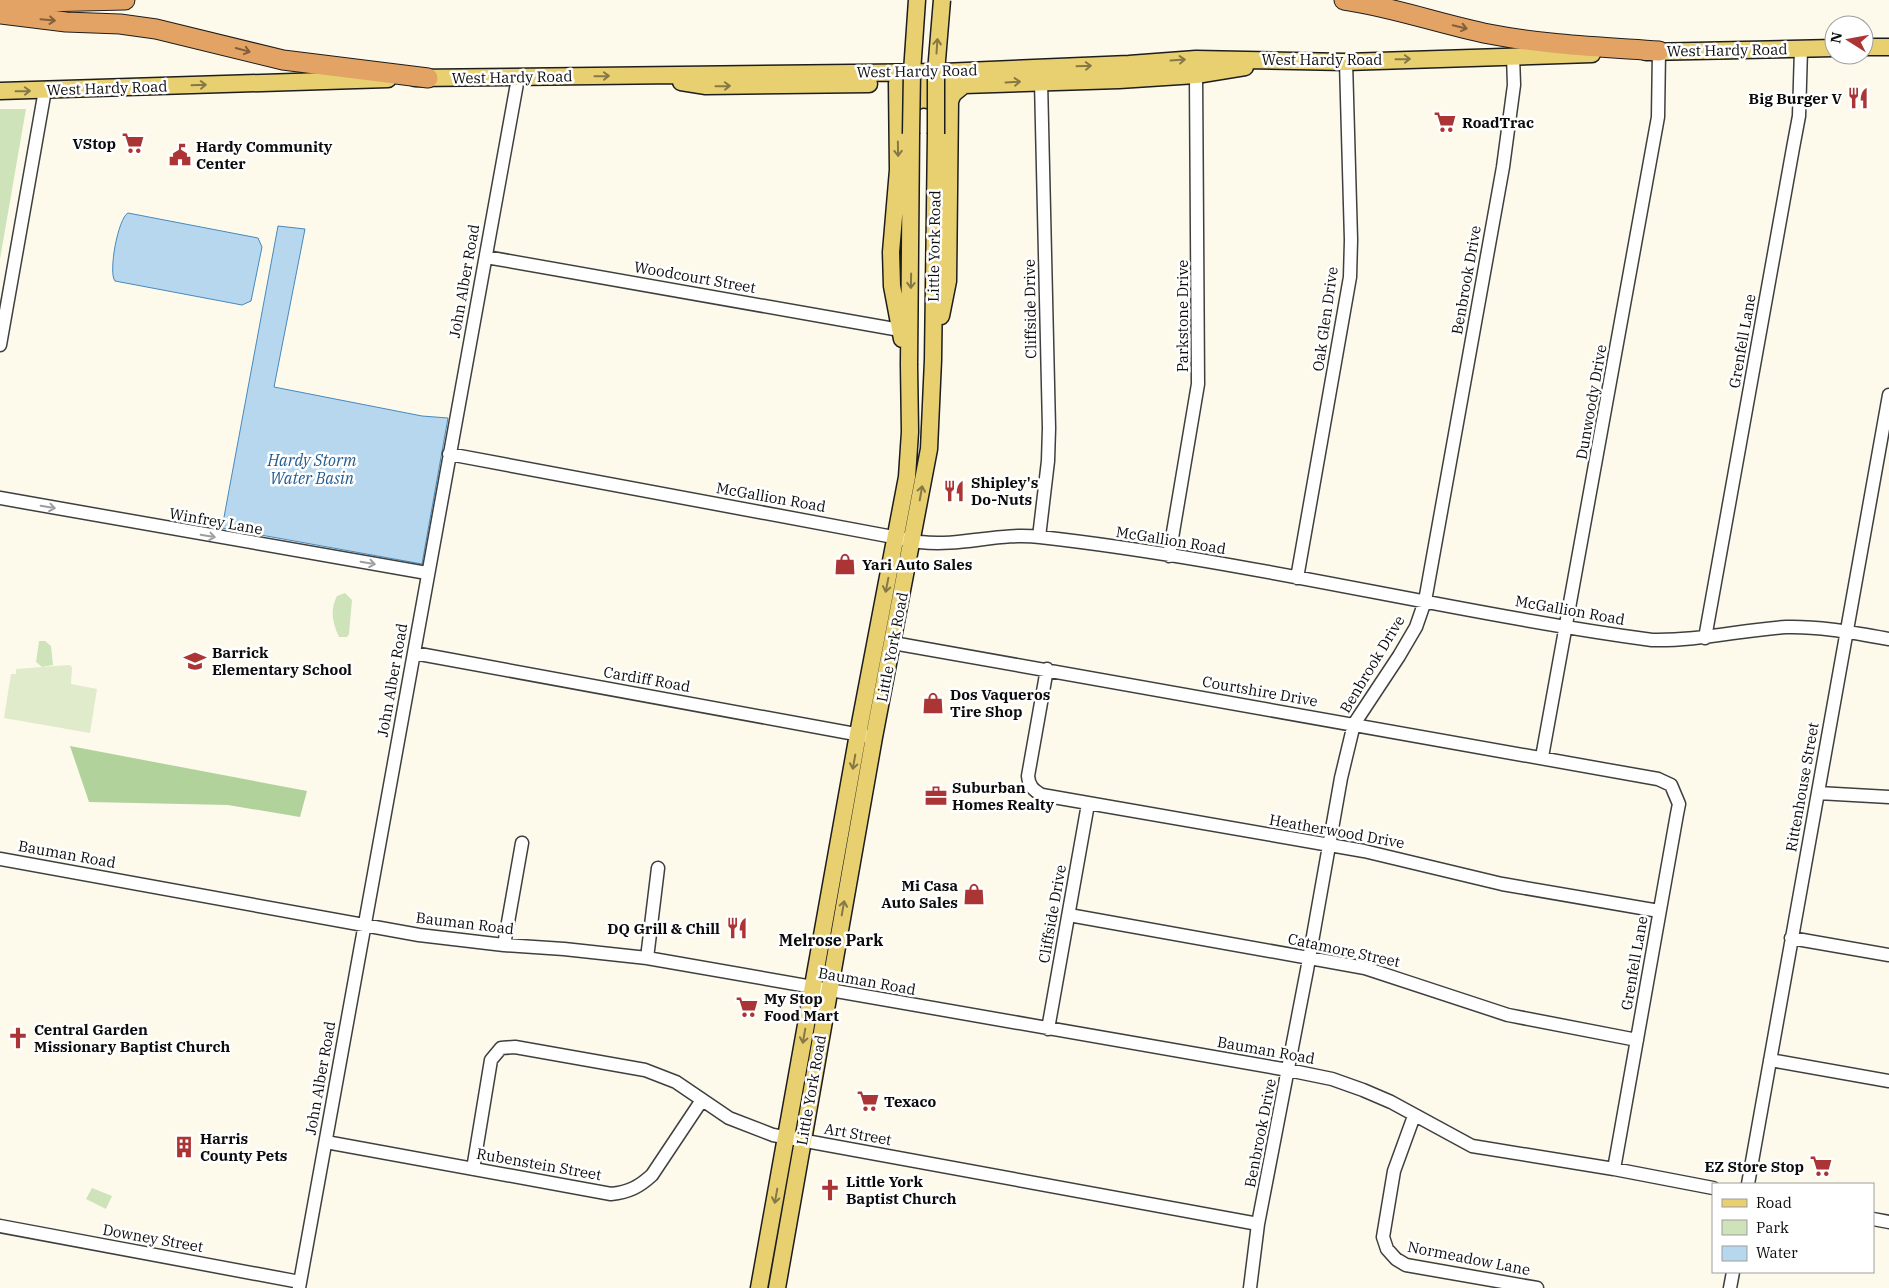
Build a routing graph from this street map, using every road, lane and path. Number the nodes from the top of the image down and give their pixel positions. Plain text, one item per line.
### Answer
1 (125, 0) edge
2 (916, 0) edge
3 (942, 0) edge
4 (1344, 0) edge
5 (0, 2) edge
6 (0, 14) edge
7 (1874, 47) edge
8 (1889, 47) edge
9 (1824, 48) edge
10 (1801, 49) junction
11 (1659, 51) junction
12 (1513, 56) junction
13 (1284, 61) junction
14 (1346, 62) junction
15 (912, 72) junction
16 (936, 72) junction
17 (640, 75) junction
18 (1196, 75) junction
19 (428, 78) junction
20 (518, 78) junction
21 (1041, 81) junction
22 (898, 83) junction
23 (964, 85) junction
24 (45, 90) junction
25 (0, 91) edge
26 (949, 114) junction
27 (905, 129) junction
28 (486, 257) junction
29 (900, 330) junction
30 (0, 345) edge
31 (933, 360) junction
32 (909, 365) junction
33 (1889, 395) edge
34 (449, 454) junction
35 (0, 498) edge
36 (896, 537) junction
37 (1039, 537) junction
38 (913, 541) junction
39 (1169, 556) junction
40 (427, 573) junction
41 (1297, 578) junction
42 (1425, 601) junction
43 (1567, 626) junction
44 (1847, 632) junction
45 (1705, 638) junction
46 (1889, 640) edge
47 (893, 642) junction
48 (414, 653) junction
49 (1047, 669) junction
50 (1354, 724) junction
51 (866, 736) junction
52 (1542, 757) junction
53 (1651, 777) joint
54 (1818, 793) junction
55 (1889, 797) edge
56 (1088, 804) junction
57 (522, 844) dead end
58 (1329, 846) junction
59 (0, 859) edge
60 (658, 868) dead end
61 (1659, 912) junction
62 (1068, 915) junction
63 (365, 925) junction
64 (1791, 938) junction
65 (504, 946) junction
66 (1889, 955) edge
67 (1308, 957) junction
68 (647, 958) junction
69 (812, 988) junction
70 (829, 991) junction
71 (1048, 1029) junction
72 (1638, 1040) junction
73 (1770, 1060) junction
74 (1288, 1070) junction
75 (1889, 1081) edge
76 (702, 1100) junction
77 (1414, 1116) junction
78 (794, 1139) junction
79 (326, 1142) junction
80 (473, 1168) junction
81 (1614, 1169) junction
82 (1748, 1183) edge
83 (1712, 1188) edge
84 (1874, 1219) edge
85 (1889, 1222) edge
86 (1258, 1224) junction
87 (0, 1226) edge
88 (1733, 1273) edge
89 (300, 1285) edge
90 (759, 1288) edge
91 (776, 1288) edge
92 (1250, 1288) edge
93 (1537, 1288) edge
94 (1730, 1288) edge

1 - 5 highway
2 - 15 main road, Little York Road
16 -> 3 main road, Little York Road, bridge
4 -> 11 highway
6 -> 19 highway
7 - 8 main road
9 - 10 main road, West Hardy Road
10 - 11 main road, West Hardy Road
10 - 45 street, Grenfell Lane
11 - 12 main road, West Hardy Road
11 - 43 street, Dunwoody Drive
14 -> 12 main road, West Hardy Road
12 - 42 street, Benbrook Drive
13 - 14 main road, West Hardy Road
16 -> 13 main road, West Hardy Road
13 - 18 main road
14 - 41 street, Oak Glen Drive
15 - 16 main road, West Hardy Road
15 - 17 main road, West Hardy Road
15 - 27 main road, Little York Road, bridge
16 - 31 main road, Little York Road, bridge
20 -> 17 main road, West Hardy Road
17 -> 22 main road
18 - 21 main road
18 - 39 street, Parkstone Drive
19 - 20 main road, West Hardy Road
24 -> 19 main road, West Hardy Road
20 - 28 street, John Alber Road
23 -> 21 main road
21 - 37 street, Cliffside Drive
22 - 23 main road
22 - 27 main road
23 - 26 main road
25 -> 24 main road, West Hardy Road
24 - 30 street
26 - 27 main road
26 - 31 main road
27 -> 29 main road
27 -> 32 main road, Little York Road
28 - 29 street, Woodcourt Street
28 - 34 street, John Alber Road
29 - 32 main road
38 -> 31 main road, Little York Road
32 - 36 main road, Little York Road
33 - 44 street, Rittenhouse Street
34 - 36 street, McGallion Road
34 - 40 street, John Alber Road
35 -> 40 street, Winfrey Lane
36 - 38 street, McGallion Road
36 -> 51 main road, Little York Road
37 - 38 street, McGallion Road
37 - 39 street, McGallion Road
38 - 47 main road, Little York Road
39 - 41 street, McGallion Road
40 - 48 street, John Alber Road
41 - 42 street, McGallion Road
42 - 43 street, McGallion Road
42 - 50 street, Benbrook Drive
43 - 45 street, McGallion Road
43 - 52 street, Dunwoody Drive
44 - 45 street, McGallion Road
44 - 46 street, McGallion Road
44 - 54 street, Rittenhouse Street
47 - 49 street, Courtshire Drive
47 - 51 main road, Little York Road
48 - 51 street, Cardiff Road
48 - 63 street, John Alber Road
49 - 50 street, Courtshire Drive
49 - 56 street, Heatherwood Drive
50 - 52 street, Courtshire Drive
50 - 58 street, Benbrook Drive
51 -> 69 main road, Little York Road
70 -> 51 main road, Little York Road
52 - 53 street, Courtshire Drive
53 - 61 street, Grenfell Lane
54 - 55 street
54 - 64 street, Rittenhouse Street
56 - 58 street, Heatherwood Drive
56 - 62 street, Cliffside Drive
57 - 65 street
58 - 61 street, Heatherwood Drive
58 - 67 street, Benbrook Drive
59 - 63 street, Bauman Road
60 - 68 street
61 - 72 street, Grenfell Lane
62 - 67 street, Catamore Street
62 - 71 street, Cliffside Drive
63 - 65 street, Bauman Road
63 - 79 street, John Alber Road
64 - 66 street
64 - 73 street, Rittenhouse Street
65 - 68 street, Bauman Road
67 - 72 street, Catamore Street
67 - 74 street, Benbrook Drive
68 - 69 street, Bauman Road
69 - 70 street, Bauman Road
69 -> 78 main road, Little York Road
70 - 71 street, Bauman Road
70 - 78 main road, Little York Road
71 - 74 street, Bauman Road
72 - 81 street, Grenfell Lane
73 - 75 street
73 - 82 street, Rittenhouse Street
74 - 77 street, Bauman Road
74 - 86 street, Benbrook Drive
76 - 78 street, Art Street
76 - 80 street, Rubenstein Street
76 - 80 street, Art Street
77 - 81 street, Bauman Road
77 - 93 street, Normeadow Lane
78 - 86 street, Art Street
78 -> 90 main road, Little York Road
78 - 91 main road, Little York Road
79 - 80 street, Rubenstein Street
79 - 89 street, John Alber Road
81 - 83 street, Bauman Road
84 - 85 street
86 - 92 street, Benbrook Drive
87 - 89 street, Downey Street
88 - 94 street

